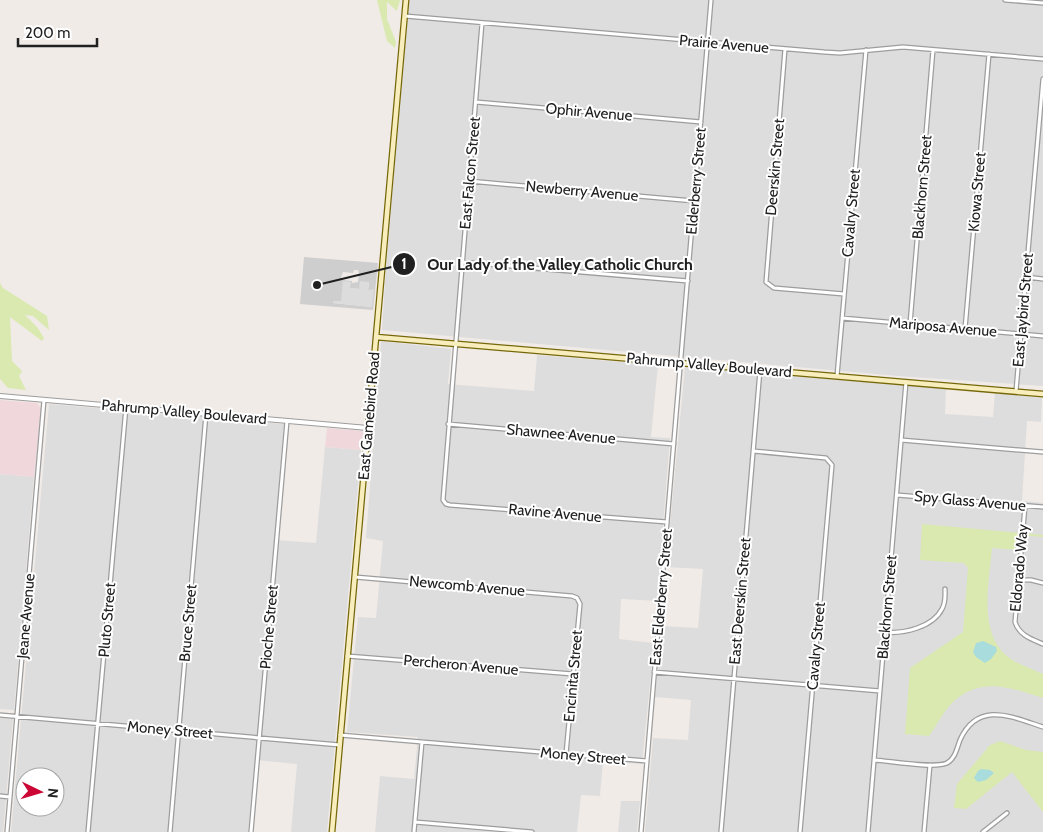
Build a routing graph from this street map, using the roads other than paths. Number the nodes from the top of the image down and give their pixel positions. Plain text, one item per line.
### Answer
1 (406, 0) edge
2 (711, 0) edge
3 (1005, 0) edge
4 (1043, 3) edge
5 (404, 16) junction
6 (482, 23) junction
7 (708, 42) junction
8 (786, 49) junction
9 (866, 50) junction
10 (933, 50) junction
11 (989, 54) junction
12 (1043, 59) edge
13 (1043, 79) edge
14 (476, 102) junction
15 (701, 122) junction
16 (469, 181) junction
17 (694, 201) junction
18 (462, 262) junction
19 (1026, 277) junction
20 (1043, 279) edge
21 (688, 281) junction
22 (844, 294) junction
23 (842, 318) junction
24 (910, 324) junction
25 (965, 329) junction
26 (1021, 334) junction
27 (1043, 336) edge
28 (376, 337) junction
29 (455, 344) junction
30 (680, 363) junction
31 (760, 369) junction
32 (837, 376) junction
33 (906, 382) junction
34 (1016, 391) junction
35 (1043, 394) edge
36 (0, 396) edge
37 (44, 400) junction
38 (126, 407) junction
39 (206, 414) junction
40 (287, 421) junction
41 (448, 424) junction
42 (368, 428) junction
43 (901, 440) junction
44 (674, 444) junction
45 (753, 451) junction
46 (1043, 452) edge
47 (897, 495) junction
48 (444, 502) joint
49 (1025, 506) junction
50 (1043, 507) edge
51 (667, 522) junction
52 (354, 576) junction
53 (1018, 580) junction
54 (1043, 582) edge
55 (945, 588) dead end
56 (578, 599) joint
57 (885, 632) junction
58 (1043, 644) edge
59 (347, 656) junction
60 (654, 672) junction
61 (574, 674) junction
62 (734, 679) junction
63 (812, 685) junction
64 (880, 691) junction
65 (0, 715) edge
66 (18, 716) junction
67 (98, 723) junction
68 (1043, 727) edge
69 (179, 730) junction
70 (340, 735) junction
71 (259, 738) junction
72 (422, 742) junction
73 (340, 745) junction
74 (566, 754) junction
75 (874, 760) junction
76 (647, 761) junction
77 (930, 765) junction
78 (0, 796) edge
79 (10, 797) junction
80 (1007, 813) dead end
81 (415, 822) junction
82 (7, 832) edge
83 (88, 832) edge
84 (170, 832) edge
85 (251, 832) edge
86 (332, 832) edge
87 (414, 832) edge
88 (532, 832) edge
89 (641, 832) edge
90 (720, 832) edge
91 (800, 832) edge
92 (868, 832) edge
93 (924, 832) edge
94 (982, 832) edge

1 - 5 main road, East Gamebird Road
2 - 7 street, Elderberry Street
3 - 4 street
5 - 6 street, Prairie Avenue
5 - 28 main road, East Gamebird Road
6 - 7 street, Prairie Avenue
6 - 14 street, East Falcon Street
7 - 8 street, Prairie Avenue
7 - 15 street, Elderberry Street
8 - 9 street, Prairie Avenue
8 - 22 street, Deerskin Street
9 - 10 street, Prairie Avenue
9 - 22 street, Cavalry Street
10 - 11 street, Prairie Avenue
10 - 24 street, Blackhorn Street
11 - 12 street, Prairie Avenue
11 - 25 street, Kiowa Street
13 - 19 street, East Jaybird Street
14 - 15 street, Ophir Avenue
14 - 16 street, East Falcon Street
15 - 17 street, Elderberry Street
16 - 17 street, Newberry Avenue
16 - 18 street, East Falcon Street
17 - 21 street, Elderberry Street
18 - 21 street
18 - 29 street, East Falcon Street
19 - 20 street
19 - 26 street, East Jaybird Street
21 - 30 street, Elderberry Street
22 - 23 street, Cavalry Street
23 - 24 street, Mariposa Avenue
23 - 32 street, Cavalry Street
24 - 25 street, Mariposa Avenue
25 - 26 street, Mariposa Avenue
26 - 27 street, Mariposa Avenue
26 - 34 street, East Jaybird Street
28 - 29 main road, Pahrump Valley Boulevard
28 - 42 main road, East Gamebird Road
29 - 30 main road, Pahrump Valley Boulevard
29 - 41 street, East Falcon Street
30 - 31 main road, Pahrump Valley Boulevard
30 - 44 street, East Elderberry Street
31 - 32 main road, Pahrump Valley Boulevard
31 - 45 street, East Deerskin Street
32 - 33 main road, Pahrump Valley Boulevard
33 - 34 main road, Pahrump Valley Boulevard
33 - 43 street, Blackhorn Street
34 - 35 main road, Pahrump Valley Boulevard
36 - 37 street, Pahrump Valley Boulevard
37 - 38 street, Pahrump Valley Boulevard
37 - 66 street, Jeane Avenue
38 - 39 street, Pahrump Valley Boulevard
38 - 67 street, Pluto Street
39 - 40 street, Pahrump Valley Boulevard
39 - 69 street, Bruce Street
40 - 42 street, Pahrump Valley Boulevard
40 - 71 street, Pioche Street
41 - 44 street, Shawnee Avenue
41 - 48 street, East Falcon Street
42 - 52 main road, East Gamebird Road
43 - 46 street
43 - 47 street, Blackhorn Street
44 - 51 street, East Elderberry Street
45 - 62 street, East Deerskin Street
45 - 63 street, Cavalry Street
47 - 49 street, Spy Glass Avenue
47 - 57 street, Blackhorn Street
48 - 51 street, Ravine Avenue
49 - 50 street, Spy Glass Avenue
49 - 53 street, Eldorado Way
51 - 60 street, East Elderberry Street
52 - 56 street, Newcomb Avenue
52 - 59 main road, East Gamebird Road
53 - 54 street
53 - 58 street, Eldorado Way
55 - 57 street
56 - 61 street, Encinita Street
57 - 64 street, Blackhorn Street
59 - 61 street, Percheron Avenue
59 - 70 main road, East Gamebird Road
60 - 62 street
60 - 76 street, East Elderberry Street
61 - 74 street, Encinita Street
62 - 63 street
62 - 90 street, East Deerskin Street
63 - 64 street
63 - 91 street, Cavalry Street
64 - 75 street, Blackhorn Street
65 - 66 street, Money Street
66 - 67 street, Money Street
66 - 79 street, Jeane Avenue
67 - 69 street, Money Street
67 - 83 street, Pluto Street
68 - 77 street
69 - 71 street, Money Street
69 - 84 street, Bruce Street
70 - 72 street, Money Street
70 - 73 main road, East Gamebird Road
71 - 73 street, Money Street
71 - 85 street, Pioche Street
72 - 74 street, Money Street
72 - 81 street
73 - 86 main road, East Gamebird Road
74 - 76 street, Money Street
75 - 77 street
75 - 92 street, Blackhorn Street
76 - 89 street, East Elderberry Street
77 - 93 street
78 - 79 street
79 - 82 street, Jeane Avenue
80 - 94 street
81 - 87 street
81 - 88 street

